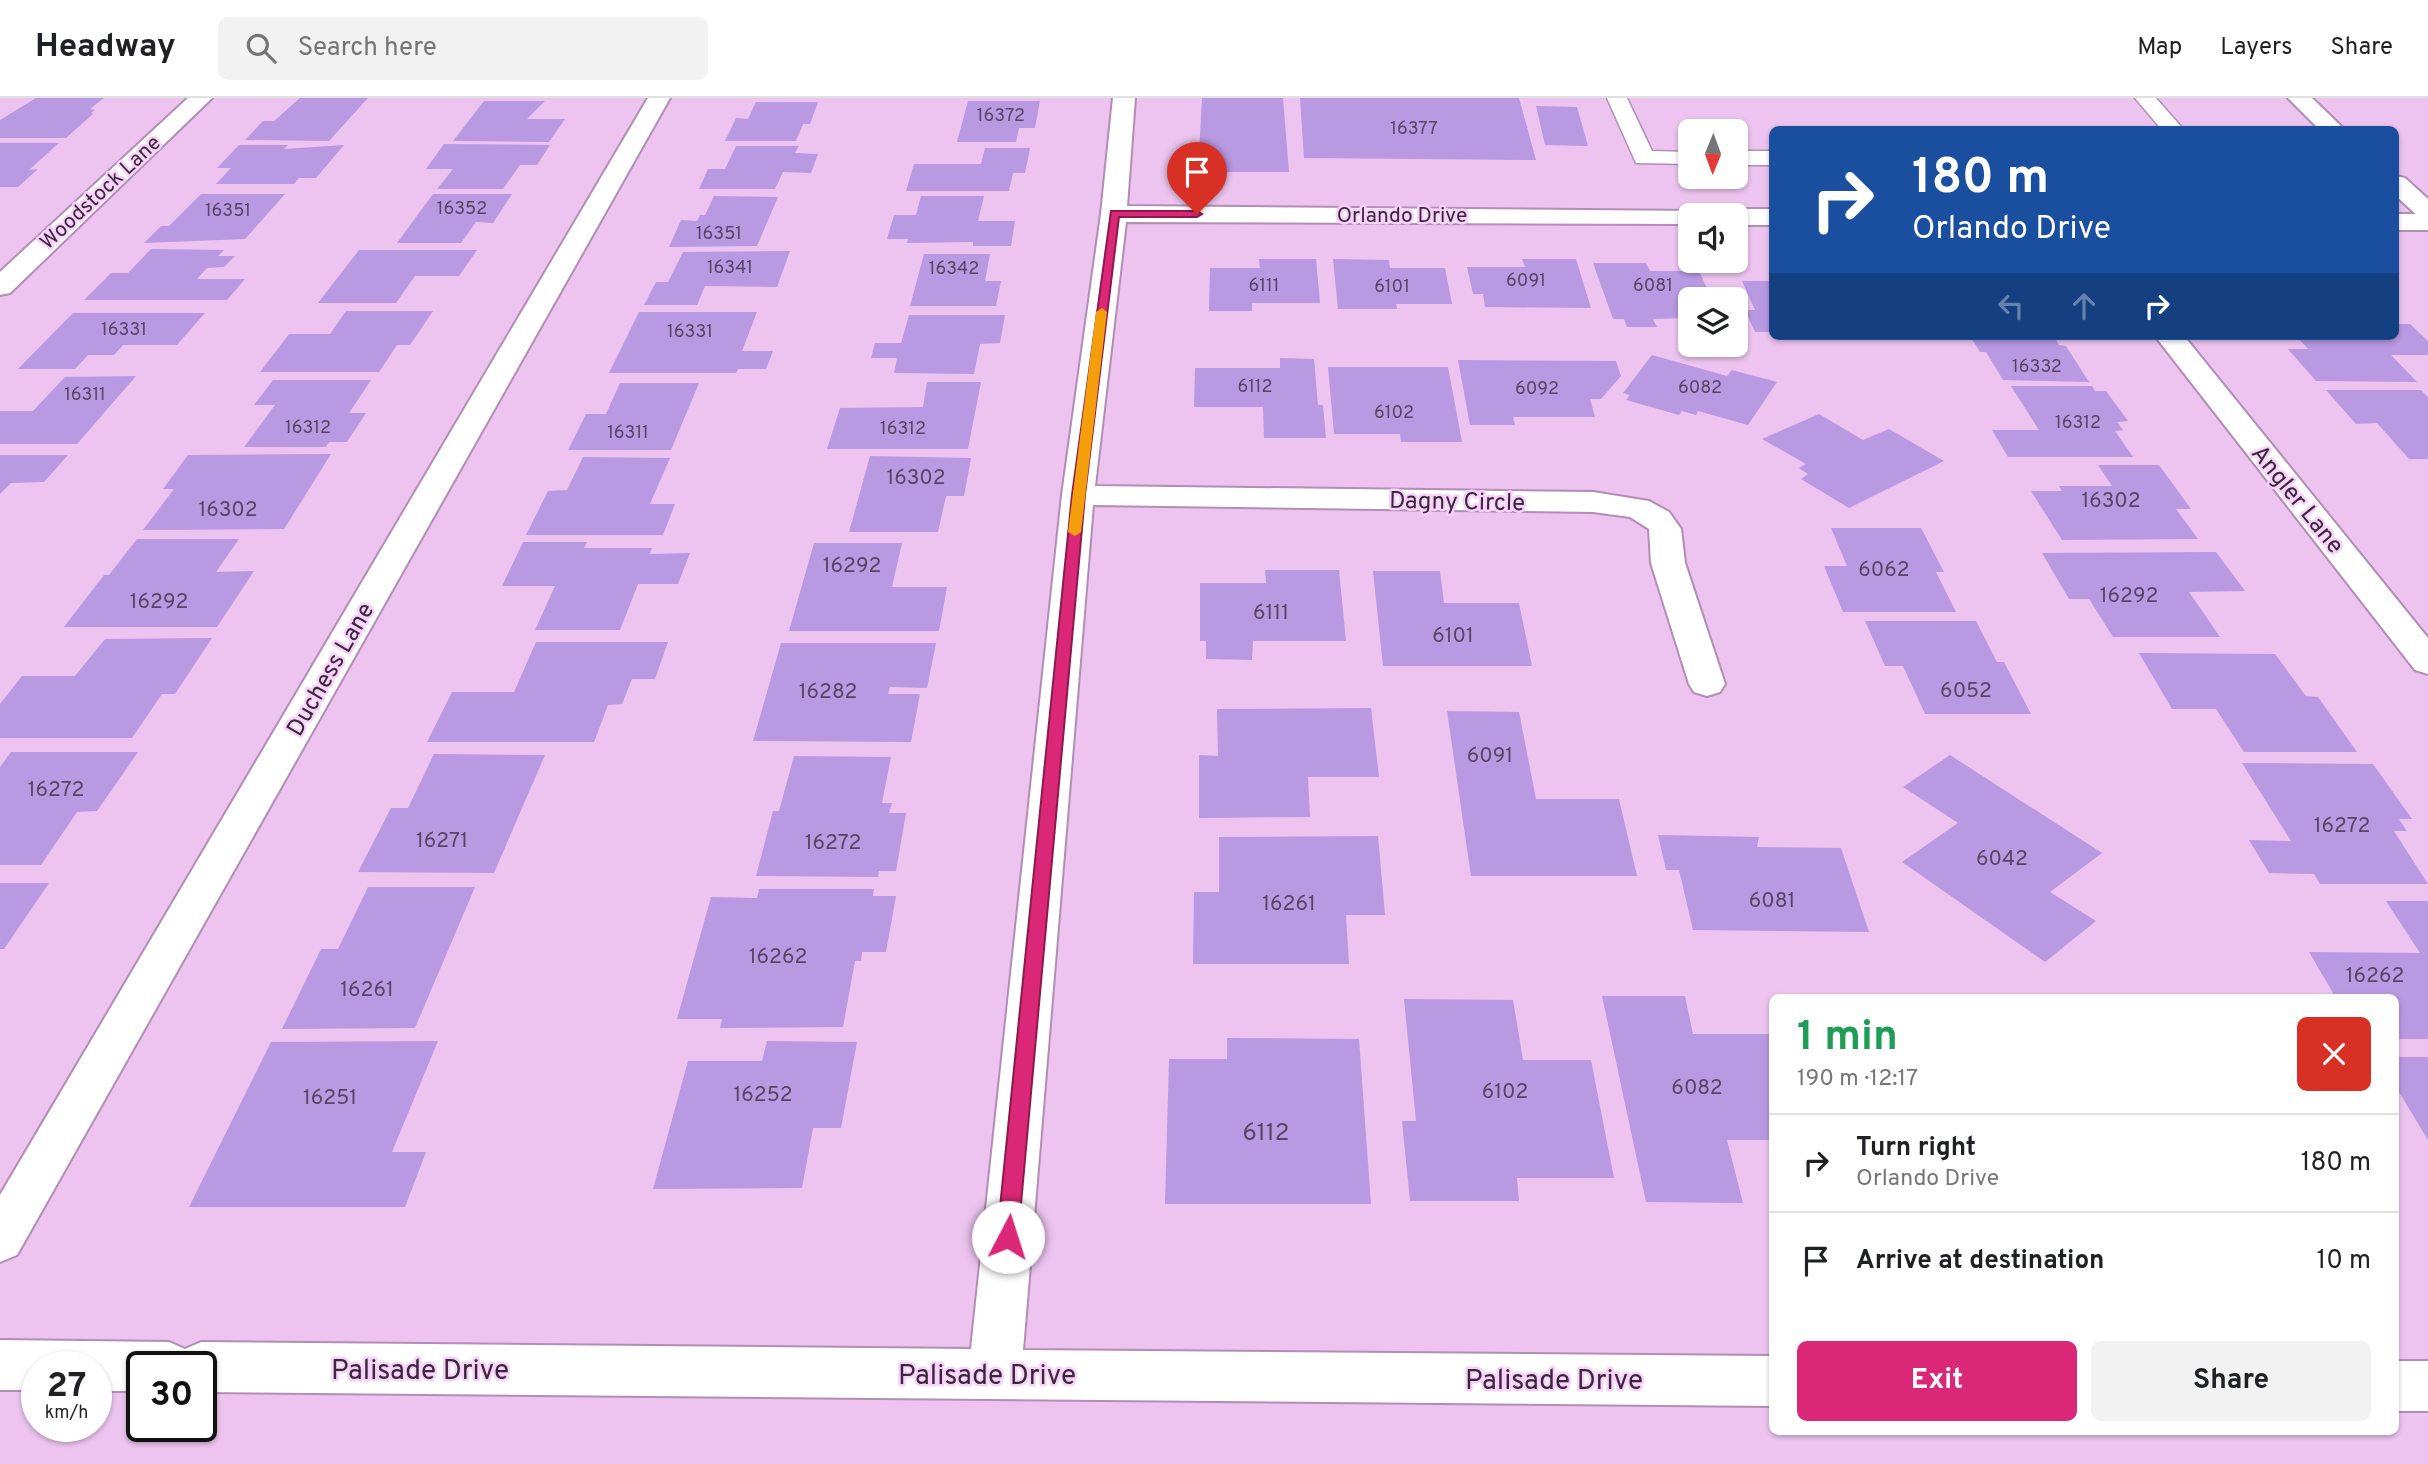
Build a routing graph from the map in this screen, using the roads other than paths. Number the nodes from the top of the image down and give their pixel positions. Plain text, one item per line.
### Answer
1 (201, 98) edge
2 (659, 98) edge
3 (1124, 98) edge
4 (1617, 98) edge
5 (2145, 98) edge
6 (2299, 98) edge
7 (2170, 126) edge
8 (2330, 126) edge
9 (1678, 158) edge
10 (1748, 158) edge
11 (1769, 158) edge
12 (2399, 186) edge
13 (2428, 212) edge
14 (1114, 214) junction
15 (1678, 216) edge
16 (1748, 217) edge
17 (1769, 217) edge
18 (2399, 222) edge
19 (2428, 222) edge
20 (0, 287) edge
21 (2172, 340) edge
22 (1078, 495) junction
23 (2428, 662) edge
24 (1707, 684) dead end
25 (0, 1240) edge
26 (0, 1365) edge
27 (126, 1366) edge
28 (217, 1367) edge
29 (995, 1374) junction
30 (1769, 1381) edge
31 (2399, 1386) edge
32 (2428, 1386) edge

1 - 20 street, Woodstock Lane
2 - 25 street, Duchess Lane
3 - 14 street
4 - 9 lane
5 - 7 lane
6 - 8 street
10 - 11 lane
12 - 13 street
14 - 15 street, Orlando Drive
14 - 22 street
16 - 17 street
18 - 19 street
21 - 23 street, Angler Lane
22 - 24 street, Dagny Circle
22 - 29 street
26 - 27 street
28 - 29 street, Palisade Drive
29 - 30 street, Palisade Drive
31 - 32 street

